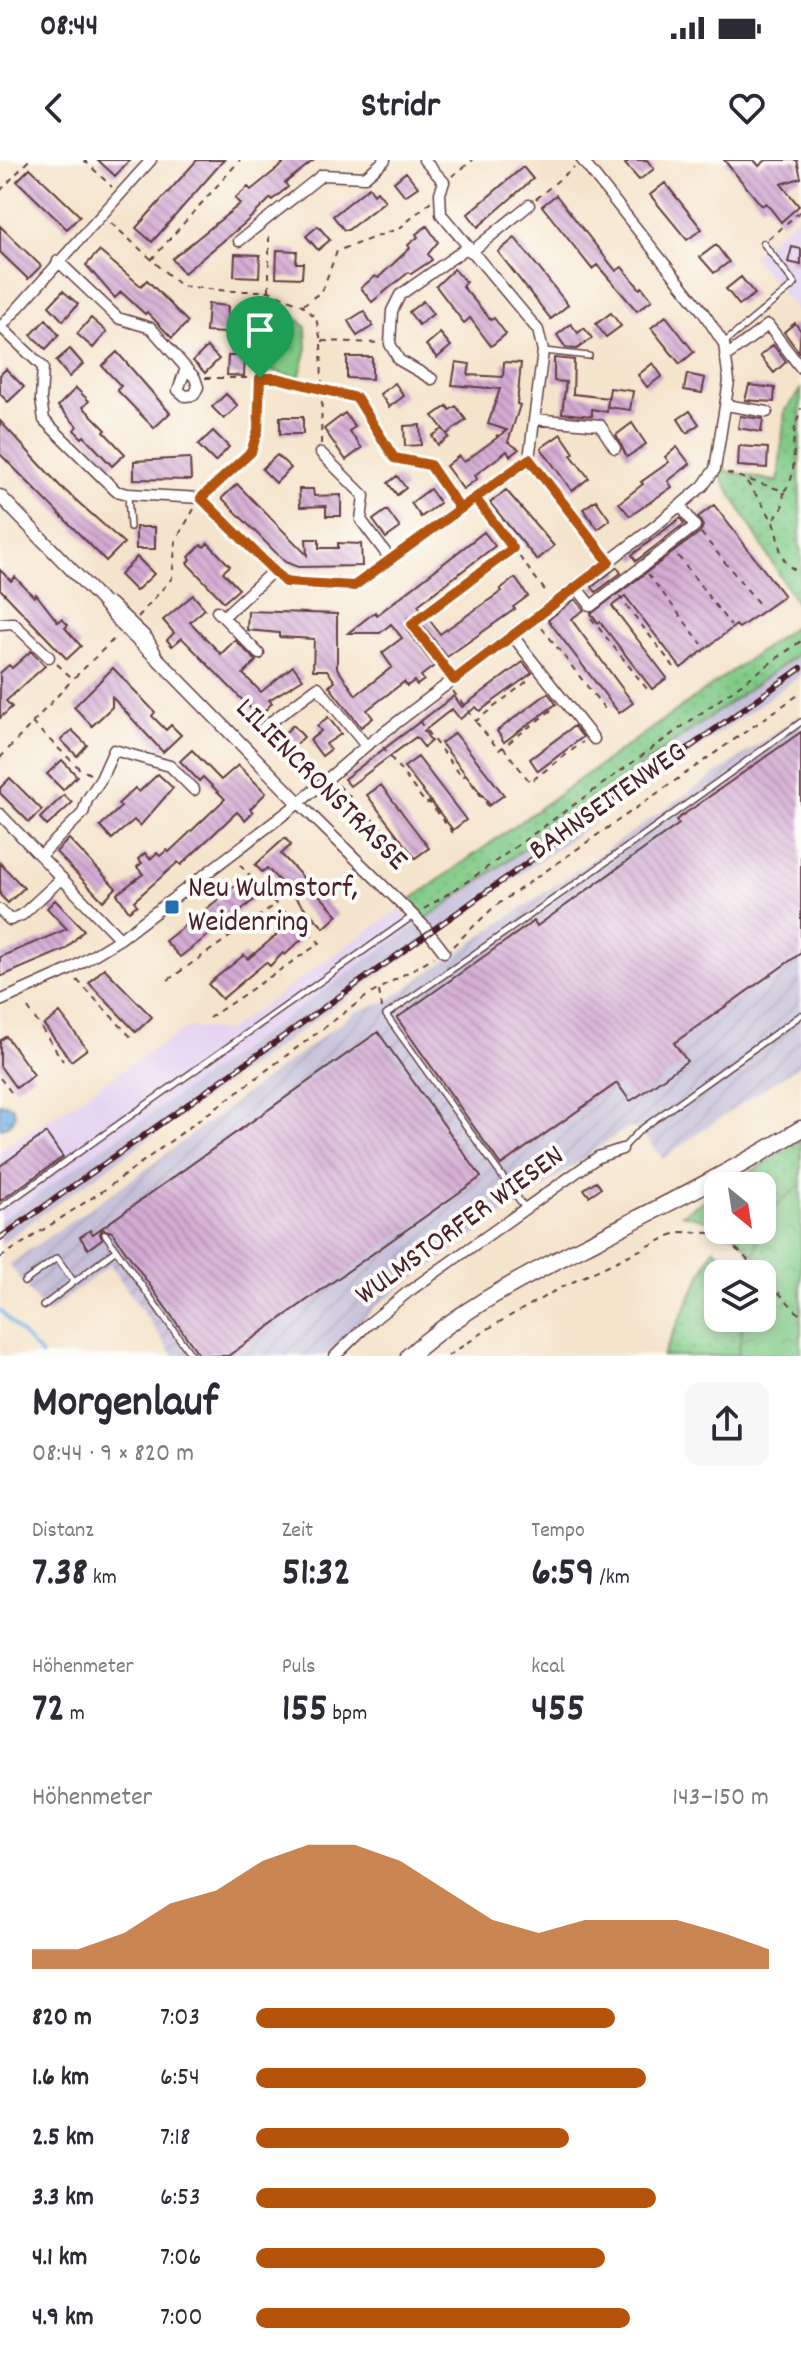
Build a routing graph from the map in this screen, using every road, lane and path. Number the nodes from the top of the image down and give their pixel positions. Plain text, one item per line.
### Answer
1 (29, 160) edge
2 (84, 160) edge
3 (151, 160) edge
4 (240, 160) edge
5 (385, 160) edge
6 (424, 160) edge
7 (473, 160) edge
8 (582, 160) edge
9 (442, 187) junction
10 (0, 191) edge
11 (120, 194) junction
12 (529, 205) joint
13 (801, 211) edge
14 (101, 214) junction
15 (269, 219) junction
16 (239, 241) dead end
17 (763, 243) joint
18 (470, 249) junction
19 (58, 261) junction
20 (150, 261) junction
21 (269, 291) junction
22 (302, 305) junction
23 (0, 327) edge
24 (321, 341) junction
25 (390, 344) junction
26 (724, 344) junction
27 (543, 351) junction
28 (589, 356) dead end
29 (725, 357) junction
30 (186, 368) junction
31 (801, 368) edge
32 (195, 378) junction
33 (260, 378) junction
34 (432, 379) dead end
35 (322, 390) junction
36 (726, 405) junction
37 (801, 408) edge
38 (767, 412) dead end
39 (534, 419) junction
40 (615, 448) dead end
41 (321, 453) joint
42 (529, 459) junction
43 (715, 469) junction
44 (747, 481) junction
45 (784, 491) junction
46 (128, 494) junction
47 (0, 496) edge
48 (201, 498) junction
49 (475, 498) junction
50 (681, 506) junction
51 (460, 509) junction
52 (772, 521) junction
53 (695, 526) junction
54 (130, 527) dead end
55 (670, 545) junction
56 (513, 548) junction
57 (391, 560) junction
58 (609, 562) junction
59 (642, 567) junction
60 (274, 570) junction
61 (801, 572) edge
62 (576, 587) junction
63 (614, 588) junction
64 (555, 603) junction
65 (759, 604) dead end
66 (591, 606) junction
67 (139, 616) dead end
68 (534, 618) junction
69 (0, 624) edge
70 (412, 624) joint
71 (731, 626) dead end
72 (512, 635) junction
73 (119, 636) dead end
74 (801, 641) edge
75 (702, 644) dead end
76 (259, 654) dead end
77 (49, 657) joint
78 (674, 667) dead end
79 (541, 671) junction
80 (73, 679) junction
81 (451, 682) junction
82 (647, 689) dead end
83 (801, 693) edge
84 (564, 700) junction
85 (605, 709) dead end
86 (412, 712) junction
87 (476, 721) junction
88 (31, 722) junction
89 (801, 722) edge
90 (264, 727) dead end
91 (593, 737) joint
92 (376, 739) junction
93 (366, 746) junction
94 (503, 747) junction
95 (0, 758) edge
96 (330, 777) junction
97 (101, 779) junction
98 (194, 790) dead end
99 (299, 803) junction
100 (489, 807) dead end
101 (0, 814) edge
102 (453, 833) dead end
103 (40, 856) junction
104 (231, 856) junction
105 (411, 858) dead end
106 (62, 878) junction
107 (276, 904) junction
108 (0, 910) edge
109 (413, 916) junction
110 (120, 939) junction
111 (444, 952) junction
112 (69, 970) junction
113 (168, 980) dead end
114 (379, 990) junction
115 (0, 1001) edge
116 (28, 1008) dead end
117 (386, 1015) junction
118 (801, 1015) edge
119 (209, 1018) dead end
120 (131, 1037) dead end
121 (63, 1061) dead end
122 (0, 1078) edge
123 (11, 1092) dead end
124 (801, 1129) edge
125 (622, 1149) joint
126 (0, 1208) edge
127 (526, 1209) junction
128 (105, 1234) dead end
129 (116, 1250) junction
130 (0, 1258) edge
131 (747, 1260) edge
132 (24, 1282) dead end
133 (74, 1282) junction
134 (776, 1290) edge
135 (43, 1306) dead end
136 (801, 1316) edge
137 (192, 1356) edge
138 (335, 1356) edge
139 (409, 1356) edge
140 (448, 1356) edge

1 - 10 path
2 - 11 path
3 - 11 street
4 - 20 path
5 - 15 street
6 - 9 street
7 - 9 path
8 - 12 path
8 - 26 street
9 - 18 street
9 - 22 path
11 - 14 street
12 - 18 street
13 - 17 path
14 - 19 street
14 - 20 path
15 - 16 street
15 - 21 path
17 - 26 lane
18 - 25 street
18 - 27 street
19 - 23 street
19 - 30 street
20 - 21 path
21 - 22 path
22 - 24 path
23 - 46 street
24 - 25 path
24 - 35 path
25 - 34 street
26 - 29 street
27 - 28 lane
27 - 39 street
29 - 31 street
29 - 36 street
30 - 32 street
30 - 32 street
32 - 33 path
33 - 35 path
33 - 48 path
35 - 41 path
35 - 51 path
36 - 38 street
36 - 43 street
37 - 45 path
39 - 40 street
39 - 42 street
41 - 57 street
42 - 49 street
42 - 58 street
43 - 44 path
43 - 50 street
44 - 45 path
44 - 52 path
45 - 52 path
46 - 48 street
46 - 54 lane
47 - 99 street, LILIENCRONSTRASSE
48 - 60 street
48 - 67 path
49 - 51 street
49 - 56 path
50 - 53 street
50 - 58 street
51 - 57 street
52 - 61 path
53 - 55 street
53 - 65 path
55 - 59 street
55 - 71 path
56 - 64 path
56 - 70 path
57 - 60 street
58 - 62 street
59 - 63 street
59 - 75 path
60 - 76 street
62 - 64 street
62 - 66 street
63 - 66 street
63 - 78 path
64 - 68 street
66 - 82 path
68 - 72 street
68 - 85 path
69 - 77 street
70 - 81 street
72 - 79 street
72 - 81 street
73 - 80 path
74 - 109 path
77 - 80 path
79 - 84 street
79 - 87 path
80 - 88 path
81 - 86 street
81 - 87 path
83 - 111 path, BAHNSEITENWEG
84 - 91 street
84 - 94 path
86 - 92 street
86 - 100 path
87 - 94 path
88 - 95 path
88 - 97 path
89 - 117 lane
90 - 93 street
91 - 94 path
92 - 93 street
92 - 102 path
93 - 96 street
96 - 99 street
96 - 105 path
97 - 98 street
97 - 103 street
99 - 104 street
99 - 109 street, LILIENCRONSTRASSE
101 - 103 street
103 - 106 street
104 - 107 path
104 - 110 street
106 - 108 street
106 - 110 street
107 - 113 path
107 - 119 path
109 - 111 street, LILIENCRONSTRASSE
109 - 126 lane
110 - 112 street
111 - 114 path, BAHNSEITENWEG
112 - 115 street
112 - 120 path
114 - 117 path
114 - 130 path, BAHNSEITENWEG
116 - 121 path
117 - 127 lane
118 - 125 lane
122 - 123 path
124 - 139 main road
125 - 127 street, WULMSTORFER WIESEN
127 - 138 street, WULMSTORFER WIESEN
128 - 129 lane
129 - 133 lane
129 - 137 lane
131 - 140 path
132 - 133 lane
133 - 135 lane
134 - 136 path

